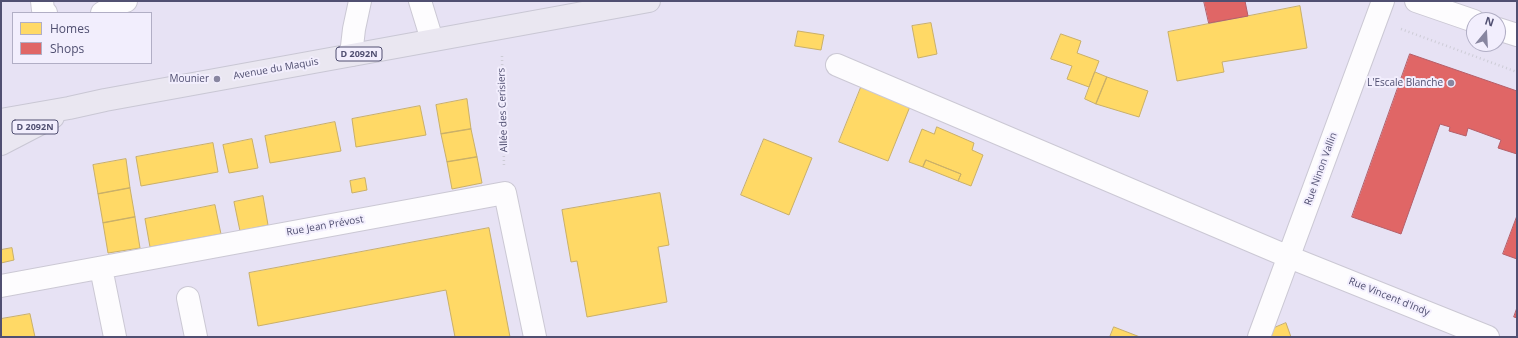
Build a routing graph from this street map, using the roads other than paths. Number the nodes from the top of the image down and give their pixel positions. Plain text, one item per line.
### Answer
1 (42, 1) edge
2 (360, 1) edge
3 (420, 1) edge
4 (649, 1) edge
5 (1416, 1) edge
6 (1379, 10) edge
7 (45, 12) edge
8 (1466, 18) edge
9 (1506, 32) edge
10 (1517, 36) edge
11 (432, 40) junction
12 (351, 55) junction
13 (837, 64) dead end
14 (69, 108) junction
15 (1, 120) edge
16 (1, 144) edge
17 (1289, 257) junction
18 (101, 268) junction
19 (1, 286) edge
20 (188, 298) dead end
21 (114, 337) edge
22 (196, 337) edge
23 (535, 337) edge
24 (1259, 337) edge
25 (1488, 337) edge

1 - 7 street
2 - 12 street
3 - 11 street
4 - 11 main road, Avenue du Maquis / D 2092N
5 - 8 street
6 - 17 street, Rue Ninon Vallin
9 - 10 street
11 - 12 main road, Avenue du Maquis / D 2092N
12 - 14 main road, Avenue du Maquis / D 2092N
13 - 17 street, Rue Vincent d'Indy
14 - 15 main road, Avenue du Maquis / D 2092N
14 - 16 main road, Avenue du Maquis / D 2092N
17 - 24 street, Rue Ninon Vallin
17 - 25 street, Rue Vincent d'Indy
18 - 19 street, Rue Jean Prévost
18 - 21 street
18 - 23 street, Rue Jean Prévost
20 - 22 street

